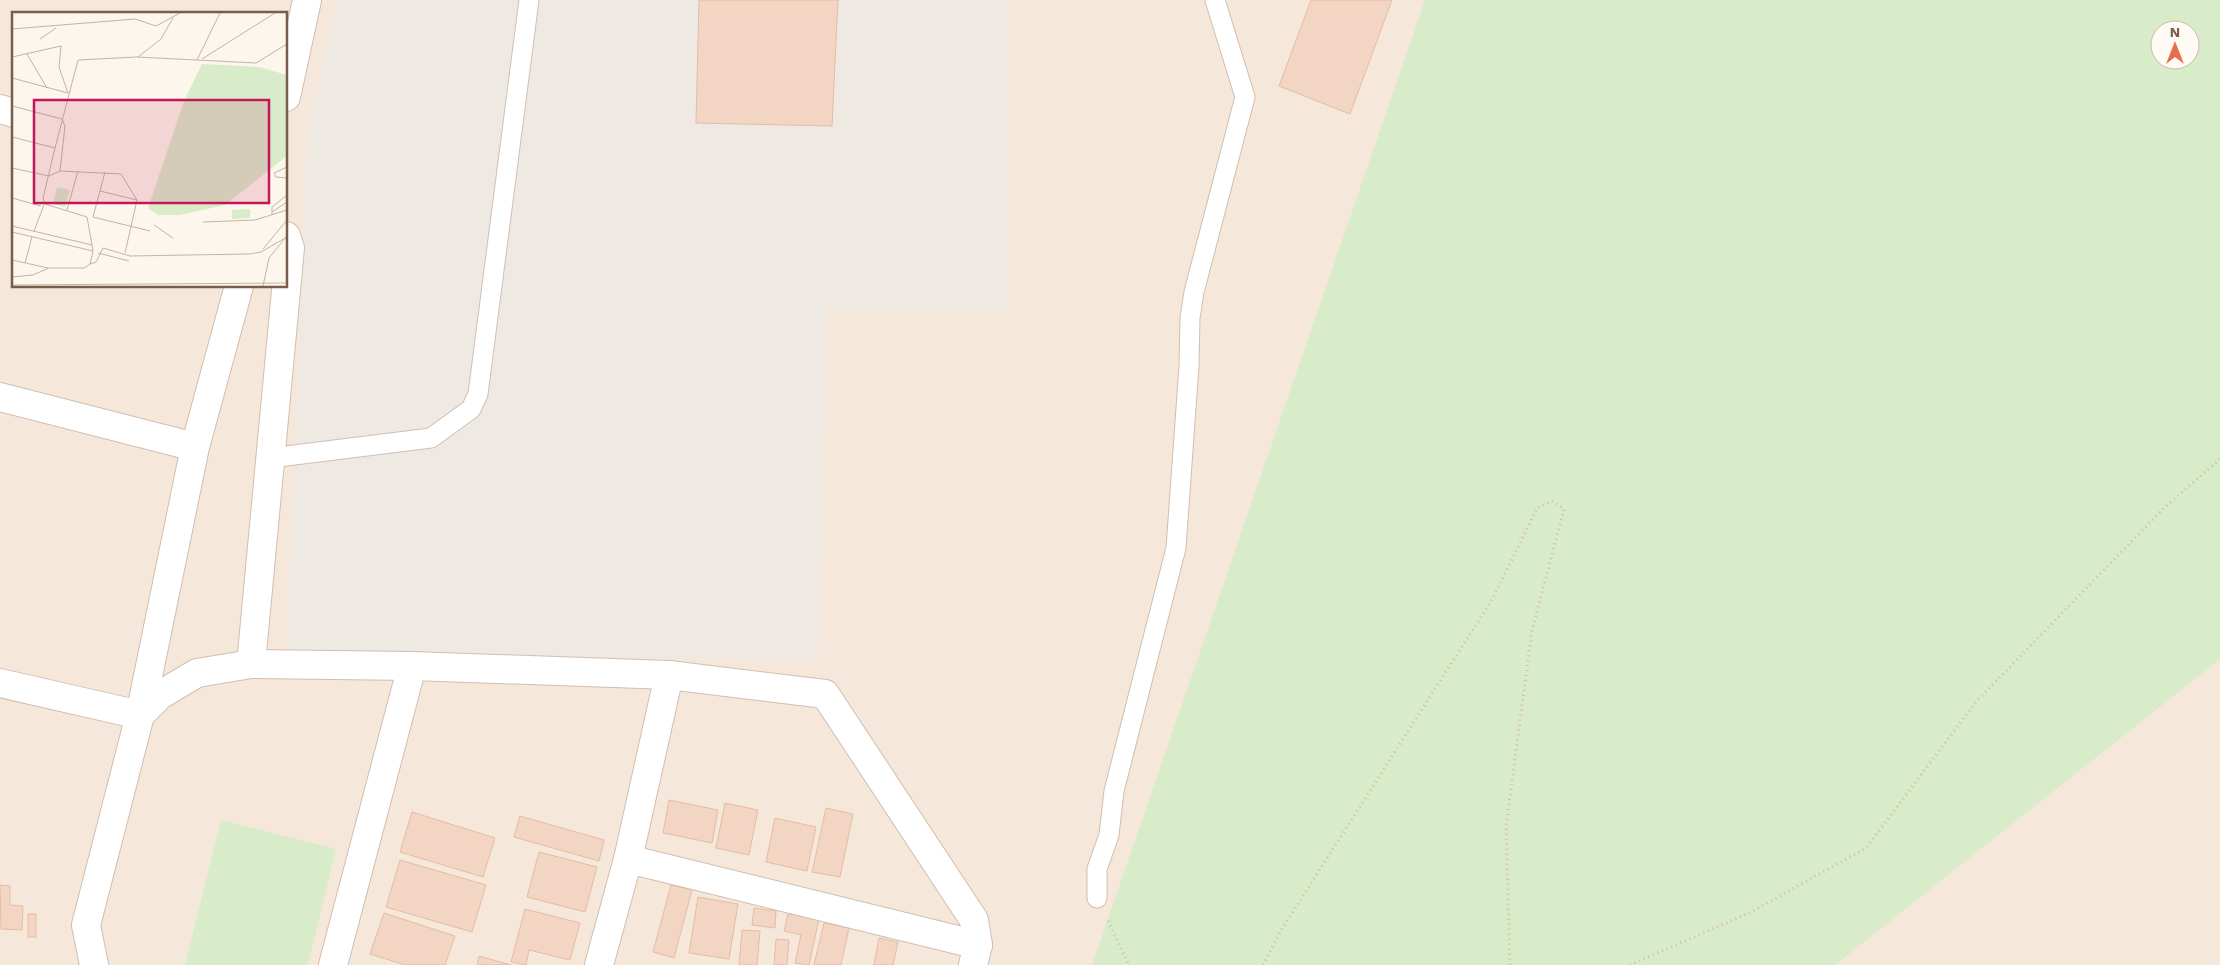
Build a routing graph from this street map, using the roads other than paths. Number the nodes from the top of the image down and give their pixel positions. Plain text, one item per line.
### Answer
1 (307, 0) edge
2 (529, 0) edge
3 (1215, 0) edge
4 (288, 88) edge
5 (288, 242) edge
6 (288, 269) edge
7 (238, 288) edge
8 (286, 288) edge
9 (0, 396) edge
10 (195, 447) junction
11 (270, 458) junction
12 (251, 664) junction
13 (412, 666) junction
14 (670, 675) junction
15 (0, 683) edge
16 (140, 715) junction
17 (628, 860) junction
18 (1097, 898) road end
19 (975, 955) edge
20 (94, 965) edge
21 (333, 965) edge
22 (598, 965) edge

1 - 4 street
2 - 11 lane
3 - 18 lane
5 - 6 street
7 - 10 street
8 - 11 street
9 - 10 street
10 - 16 street
11 - 12 street
12 - 13 street
12 - 16 street
13 - 14 street
13 - 21 street
14 - 17 street
14 - 19 street
15 - 16 street
16 - 20 street
17 - 19 street
17 - 22 street

